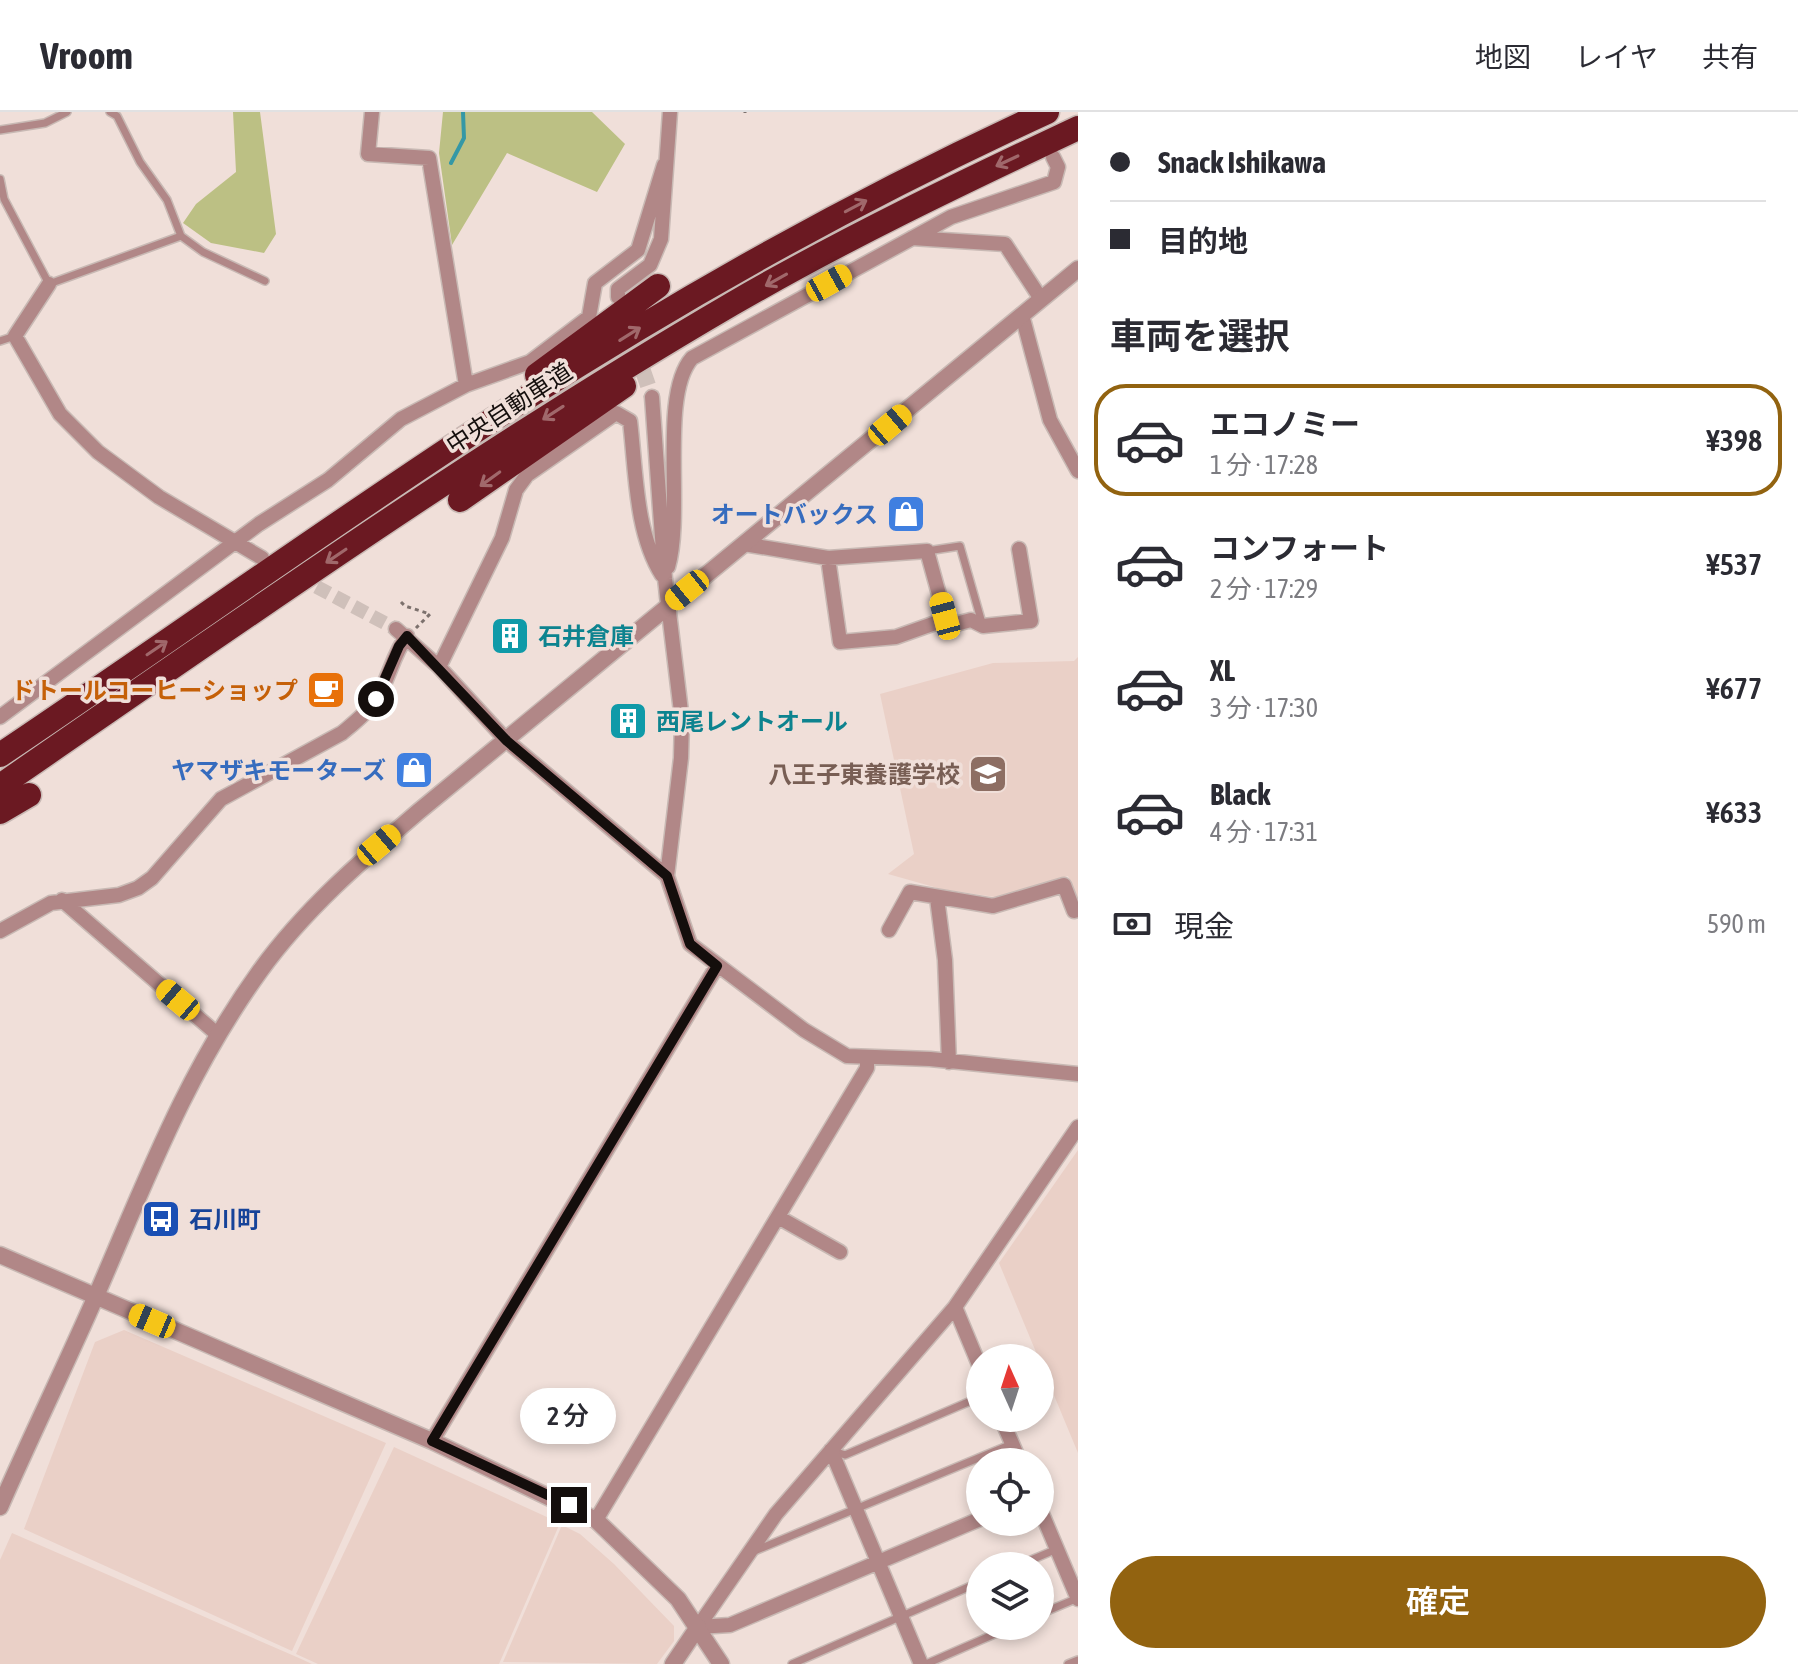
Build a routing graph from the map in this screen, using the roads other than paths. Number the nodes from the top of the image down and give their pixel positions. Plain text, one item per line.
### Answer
1 (67, 112) edge
2 (110, 112) edge
3 (372, 112) edge
4 (670, 112) edge
5 (1047, 112) edge
6 (1078, 128) edge
7 (0, 130) edge
8 (1053, 157) dead end
9 (664, 165) junction
10 (0, 179) edge
11 (181, 236) junction
12 (911, 238) junction
13 (1078, 269) edge
14 (265, 281) dead end
15 (49, 284) junction
16 (658, 286) dead end
17 (618, 297) dead end
18 (1041, 299) junction
19 (735, 302) junction
20 (1022, 315) junction
21 (7, 338) edge
22 (466, 385) junction
23 (652, 397) tunnel mouth
24 (1078, 471) edge
25 (460, 500) dead end
26 (357, 511) junction
27 (238, 542) junction
28 (744, 544) junction
29 (1019, 549) dead end
30 (927, 551) junction
31 (262, 558) dead end
32 (828, 558) junction
33 (665, 579) junction
34 (668, 606) junction
35 (941, 621) junction
36 (983, 626) junction
37 (439, 667) junction
38 (0, 717) edge
39 (507, 741) junction
40 (0, 755) edge
41 (0, 786) edge
42 (29, 795) dead end
43 (0, 812) edge
44 (667, 876) junction
45 (937, 898) junction
46 (62, 900) junction
47 (1078, 910) edge
48 (889, 930) dead end
49 (0, 931) edge
50 (717, 966) junction
51 (217, 1034) junction
52 (867, 1059) junction
53 (949, 1062) junction
54 (1078, 1074) edge
55 (1078, 1127) edge
56 (778, 1217) junction
57 (840, 1252) dead end
58 (0, 1255) edge
59 (96, 1297) junction
60 (955, 1307) junction
61 (970, 1344) edge
62 (966, 1403) edge
63 (1007, 1432) edge
64 (432, 1441) junction
65 (1012, 1444) junction
66 (1014, 1448) edge
67 (831, 1450) junction
68 (0, 1507) edge
69 (856, 1510) junction
70 (596, 1520) junction
71 (966, 1525) edge
72 (1051, 1536) edge
73 (1057, 1549) junction
74 (1050, 1552) edge
75 (751, 1553) junction
76 (878, 1563) junction
77 (966, 1588) edge
78 (1078, 1598) edge
79 (1054, 1608) edge
80 (901, 1616) junction
81 (698, 1627) junction
82 (980, 1640) edge
83 (1078, 1660) edge
84 (673, 1664) edge
85 (721, 1664) edge
86 (792, 1664) edge
87 (924, 1664) edge
88 (1068, 1664) edge

1 - 7 lane
2 - 11 lane
3 - 22 street
4 - 9 street
26 -> 5 highway, 中央自動車道
6 -> 19 highway, 中央自動車道
8 - 12 street
9 - 17 street
9 - 22 street
10 - 15 lane
11 - 14 lane
11 - 15 lane
12 - 18 street
12 - 33 street
13 - 18 street
15 - 21 street
16 - 26 highway
18 - 20 street
19 -> 25 highway
19 -> 41 highway, 中央自動車道
20 - 24 street
20 - 28 street
21 - 27 street
22 - 27 street
23 - 33 street
40 -> 26 highway, 中央自動車道
27 - 31 street
27 - 38 street
28 - 32 street
28 - 34 street
29 - 36 street
30 - 32 street
30 - 35 street
30 - 36 lane
32 - 35 street
33 - 34 street
33 - 37 street
34 - 39 street
34 - 44 street
35 - 36 street
37 - 39 street
37 - 46 street
39 - 44 street
39 - 51 street
42 - 43 highway
44 - 50 street
45 - 47 street
45 - 48 street
45 - 53 street
46 - 49 street
46 - 51 street
50 - 52 street
50 - 64 street
51 - 59 street
52 - 53 street
52 - 56 street
53 - 54 street
55 - 60 street
56 - 57 street
56 - 70 street
58 - 59 street
59 - 64 street
59 - 68 street
60 - 61 street
60 - 67 street
62 - 67 lane
63 - 65 street
64 - 70 street
65 - 66 street
65 - 69 lane
67 - 69 street
67 - 75 street
69 - 75 lane
69 - 76 street
70 - 81 street
71 - 76 street
72 - 73 street
73 - 74 lane
73 - 78 street
75 - 81 street
76 - 80 street
76 - 81 street
77 - 80 lane
78 - 79 lane
80 - 86 lane
80 - 87 street
81 - 84 street
81 - 85 street
82 - 87 lane
83 - 88 lane

